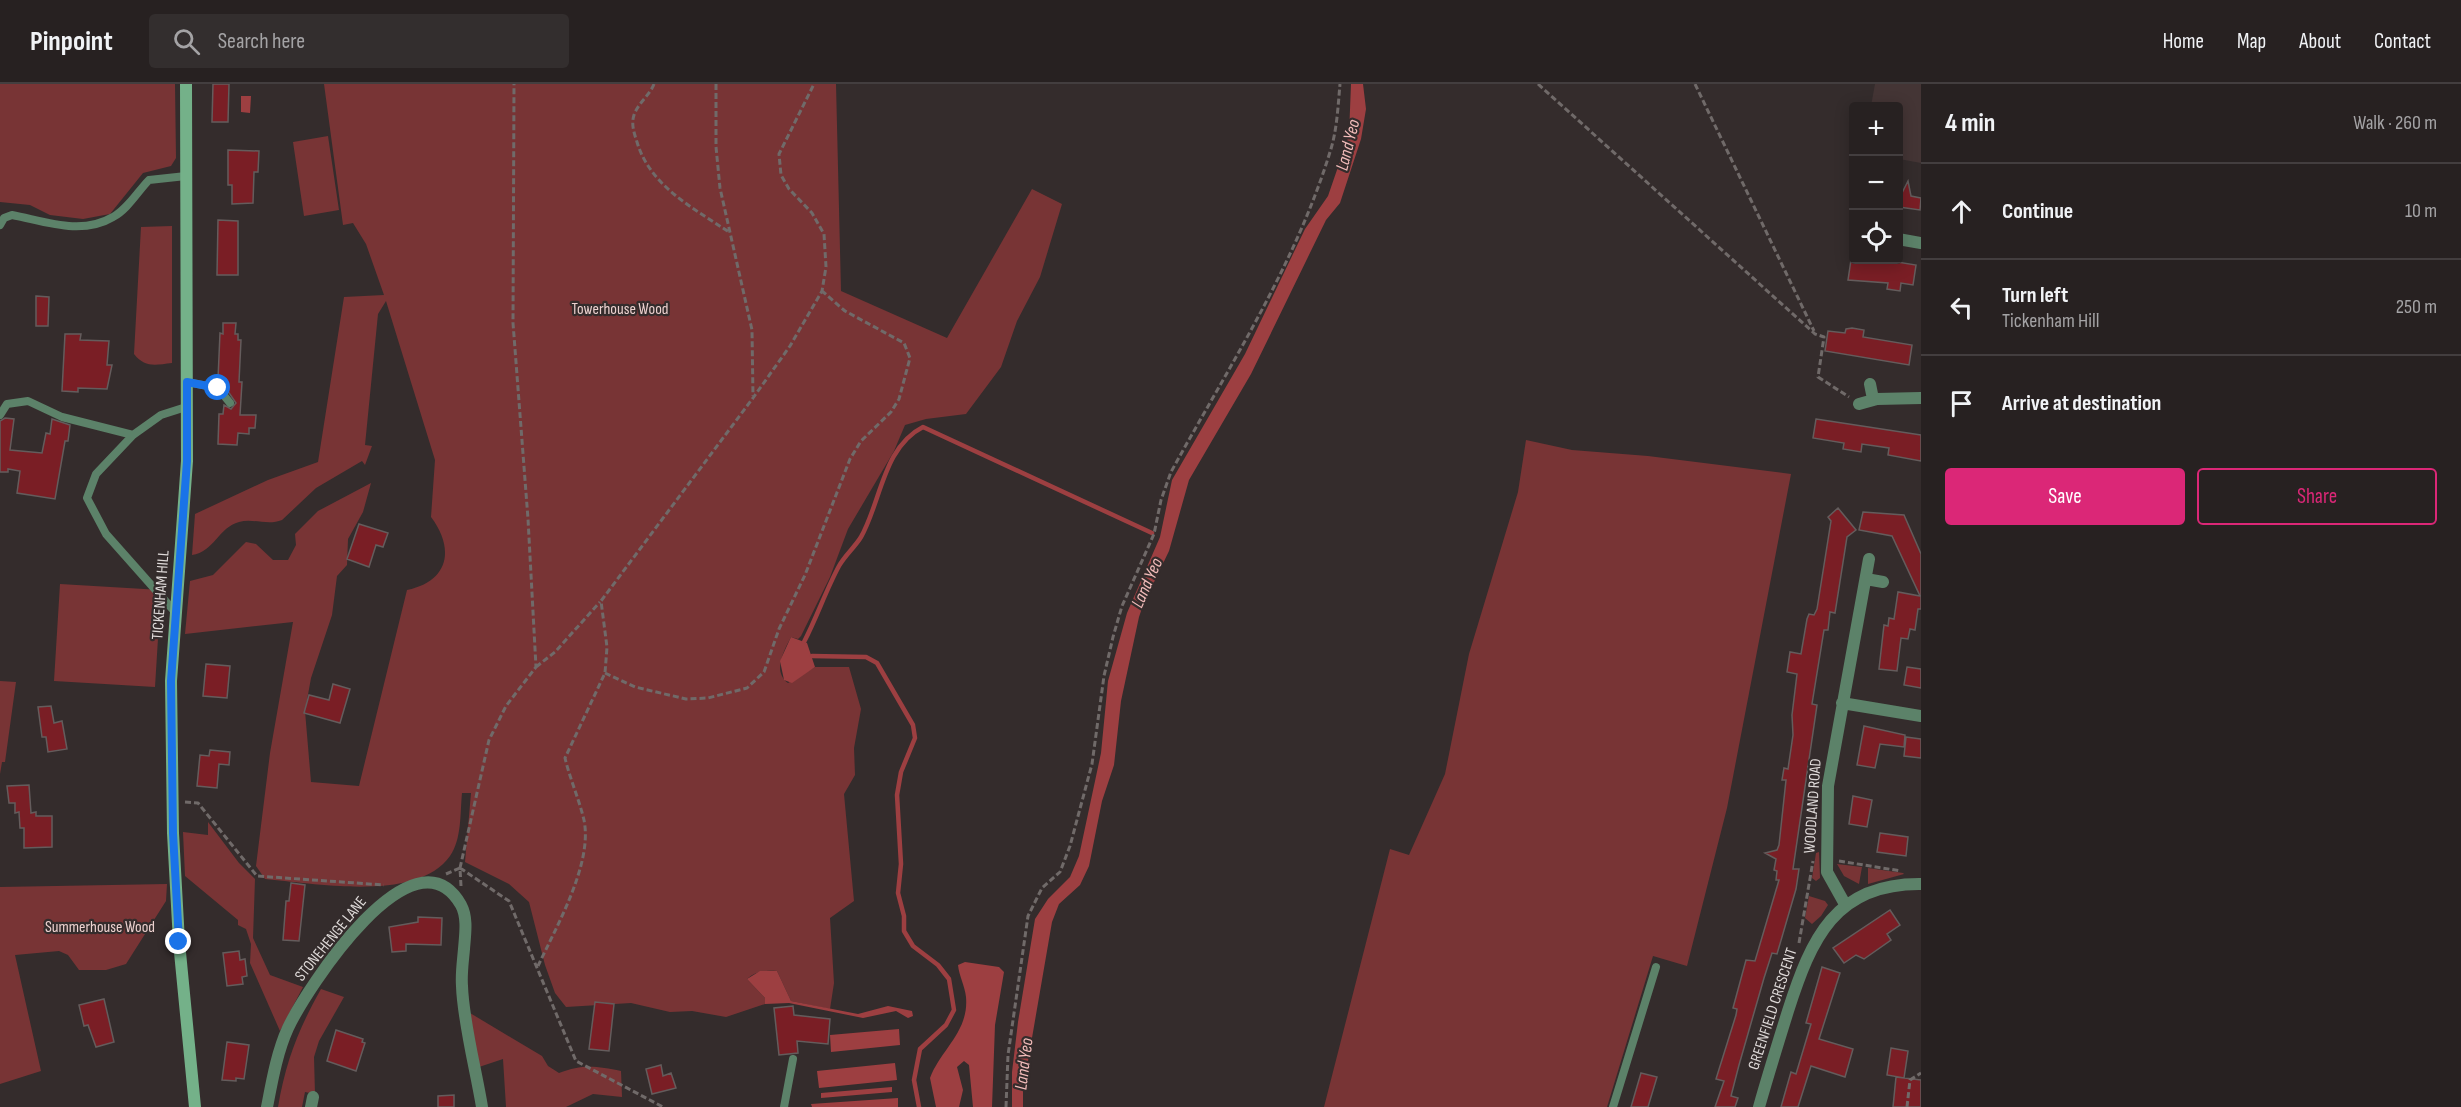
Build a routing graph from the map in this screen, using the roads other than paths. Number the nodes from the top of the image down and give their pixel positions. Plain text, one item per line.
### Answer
1 (186, 84) edge
2 (186, 176) junction
3 (1, 220) edge
4 (1903, 240) edge
5 (1921, 243) edge
6 (187, 382) junction
7 (1870, 384) dead end
8 (1921, 398) edge
9 (1873, 399) junction
10 (230, 403) dead end
11 (1859, 404) road end
12 (186, 407) junction
13 (0, 415) edge
14 (133, 435) junction
15 (1869, 559) dead end
16 (1866, 579) junction
17 (1883, 582) dead end
18 (176, 613) junction
19 (1842, 703) junction
20 (1921, 716) edge
21 (1921, 884) edge
22 (1846, 906) junction
23 (1656, 967) dead end
24 (793, 1059) dead end
25 (195, 1107) edge
26 (267, 1107) edge
27 (482, 1107) edge
28 (784, 1107) edge
29 (1613, 1107) edge
30 (1759, 1107) edge

1 - 2 main road, TICKENHAM HILL
2 - 3 lane
2 - 6 main road, TICKENHAM HILL
4 - 5 street
6 - 10 lane
6 - 12 main road, TICKENHAM HILL
7 - 9 street
8 - 9 street
9 - 11 street
12 - 14 lane
12 - 18 main road, TICKENHAM HILL
13 - 14 lane
14 - 18 lane
15 - 16 street, WOODLAND ROAD
16 - 17 street
16 - 19 street, WOODLAND ROAD
18 - 25 main road, TICKENHAM HILL
19 - 20 street
19 - 22 street, WOODLAND ROAD
21 - 22 street, GREENFIELD CRESCENT
22 - 30 street, GREENFIELD CRESCENT
23 - 29 lane
24 - 28 lane
26 - 27 street, STONEHENGE LANE

